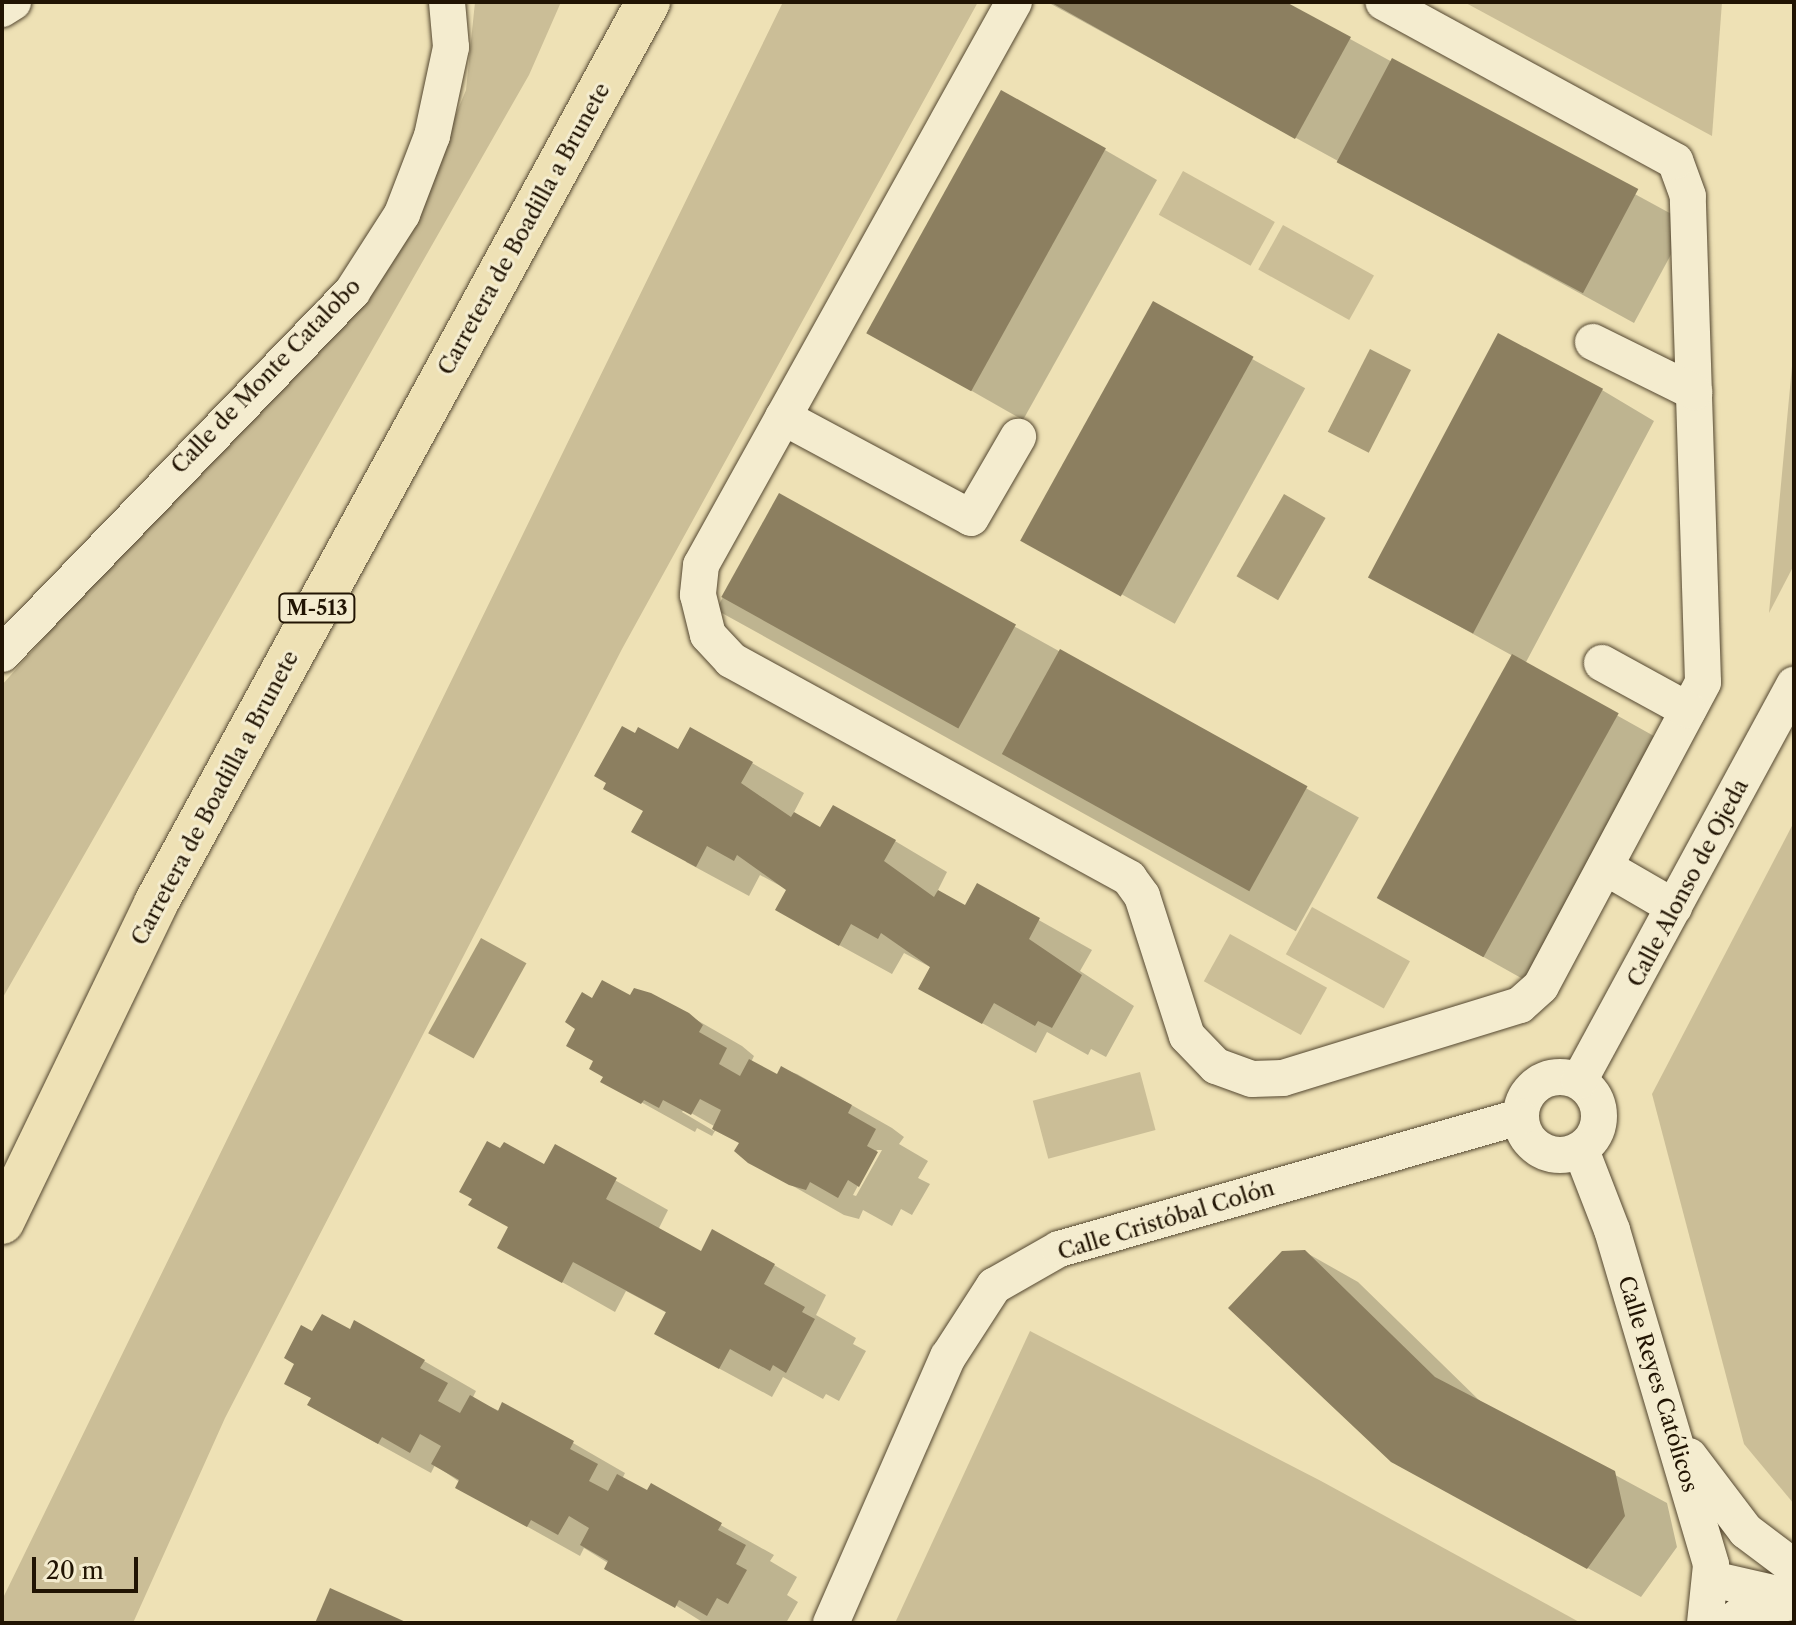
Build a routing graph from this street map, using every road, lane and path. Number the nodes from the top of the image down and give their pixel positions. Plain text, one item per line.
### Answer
1 (13, 2) edge
2 (447, 2) edge
3 (648, 2) edge
4 (1014, 2) edge
5 (1383, 2) edge
6 (2, 9) edge
7 (1593, 342) dead end
8 (1694, 392) junction
9 (783, 417) junction
10 (1018, 437) dead end
11 (2, 654) edge
12 (1602, 663) dead end
13 (1794, 685) edge
14 (1688, 710) junction
15 (1605, 867) junction
16 (1674, 907) junction
17 (1579, 1081) junction
18 (1519, 1117) junction
19 (1581, 1150) junction
20 (2, 1222) edge
21 (1676, 1438) junction
22 (1789, 1564) edge
23 (1711, 1572) junction
24 (1794, 1599) edge
25 (831, 1623) edge
26 (1705, 1623) edge
27 (1730, 1623) edge

1 - 6 street
2 - 11 street, Calle de Monte Catalobo
3 - 20 main road, Carretera de Boadilla a Brunete / M-513
4 - 9 street
5 - 8 street
7 - 8 street
8 - 14 street
9 - 10 street
9 - 15 street
12 - 14 street
13 - 16 street, Calle Alonso de Ojeda
14 - 15 street
15 - 16 street
16 - 17 street, Calle Alonso de Ojeda
17 - 18 street
17 - 19 street
18 - 19 street
18 - 25 street, Calle Cristóbal Colón
19 - 21 street, Calle Reyes Católicos
21 - 22 street
21 - 23 street, Calle Reyes Católicos
22 - 23 street
23 - 24 street
23 - 26 street, Calle Reyes Católicos
24 - 27 street

